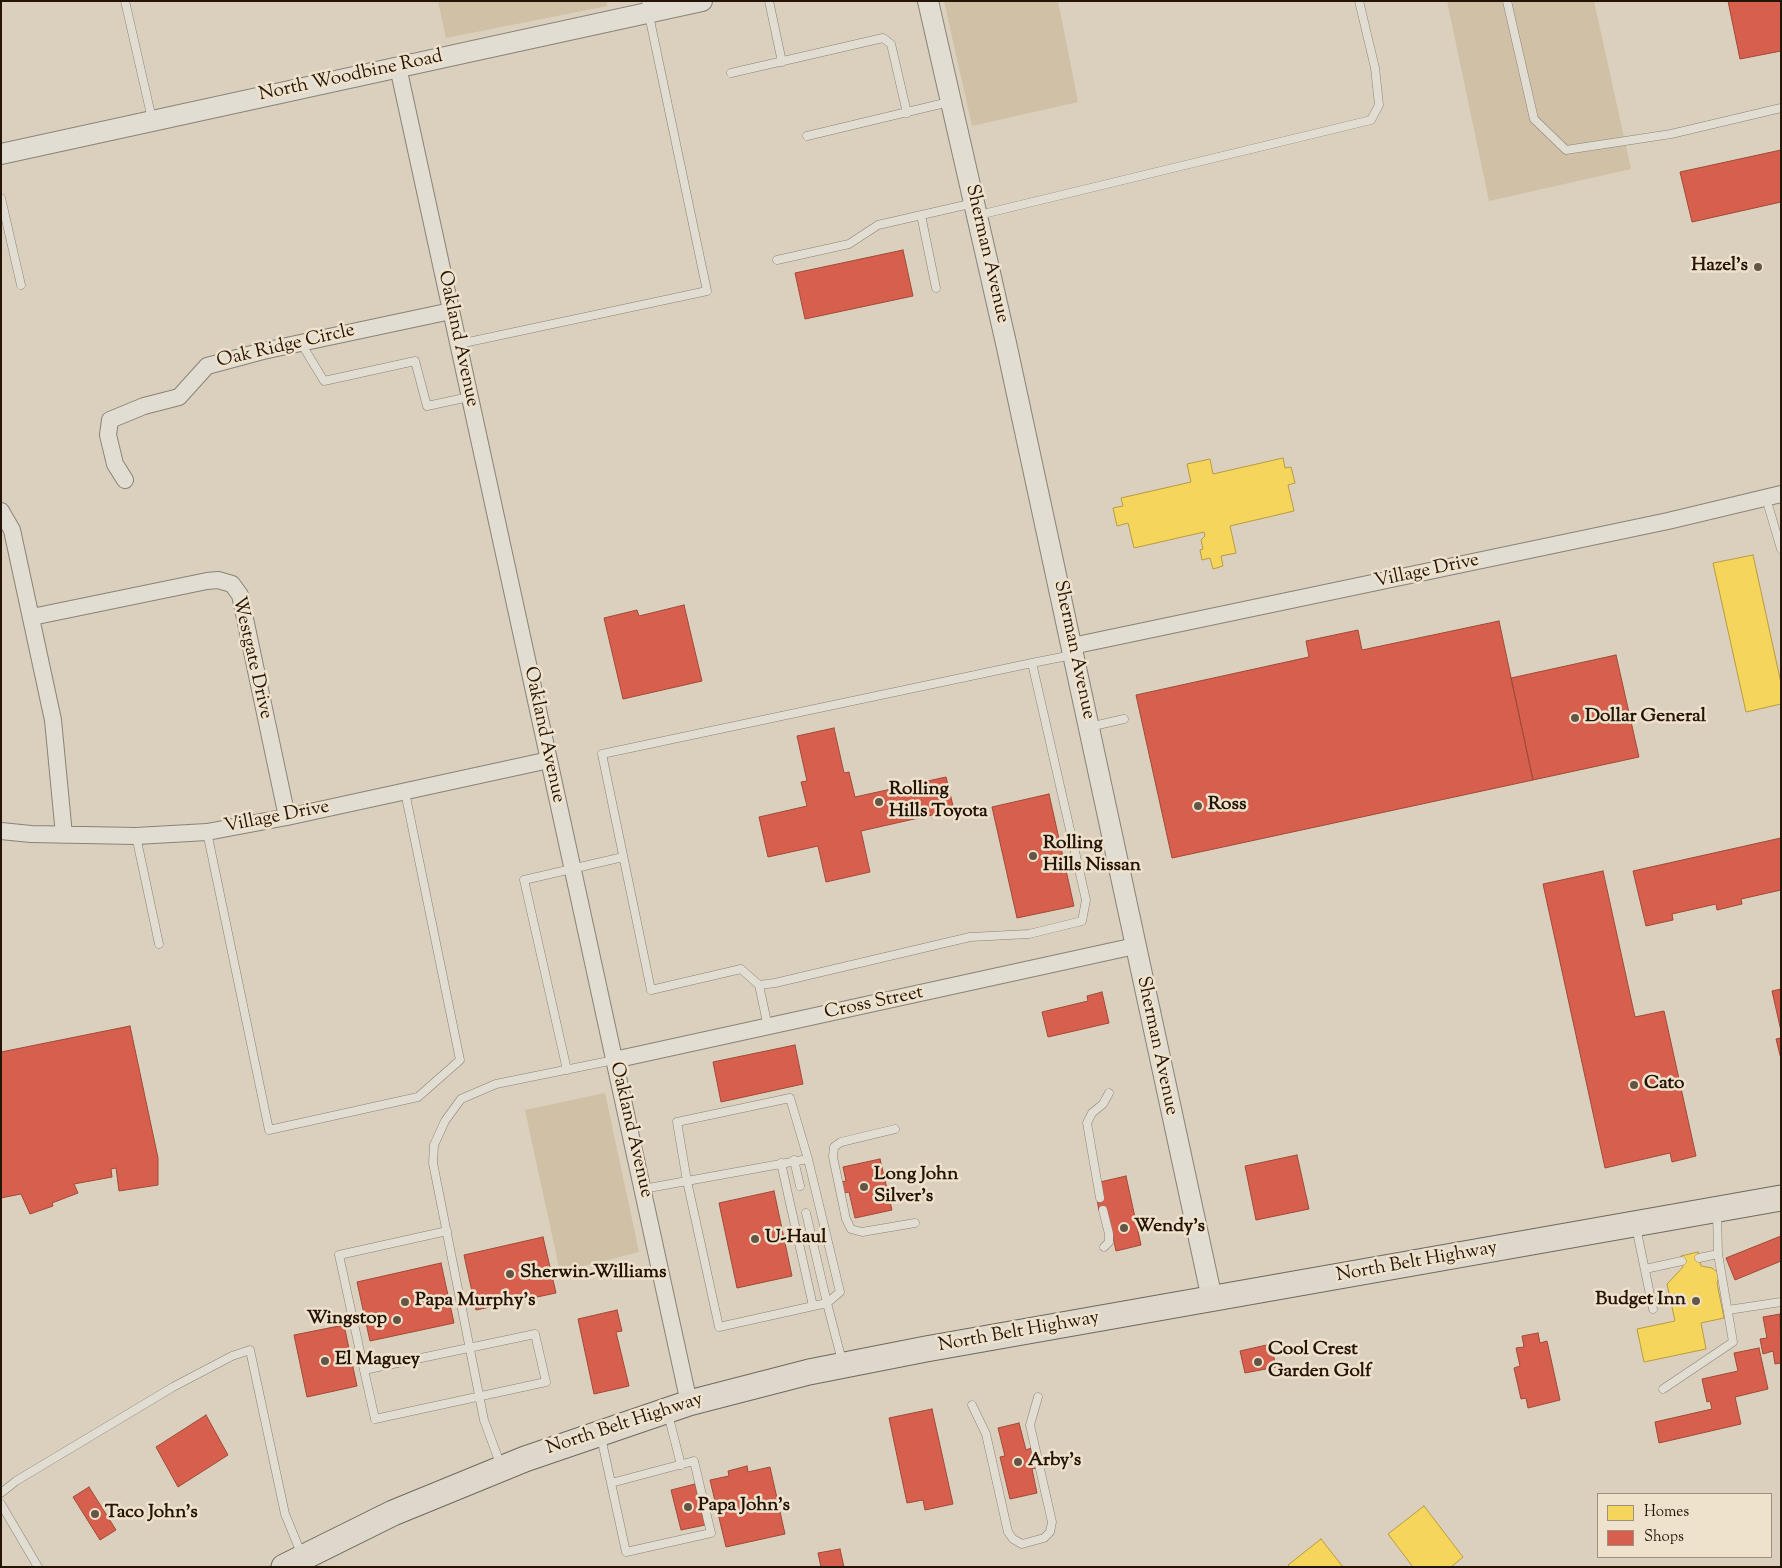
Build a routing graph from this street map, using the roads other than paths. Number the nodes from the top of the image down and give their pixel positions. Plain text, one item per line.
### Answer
1 (126, 1) edge
2 (702, 1) edge
3 (769, 1) edge
4 (928, 1) edge
5 (1359, 1) edge
6 (1507, 1) edge
7 (648, 7) edge
8 (782, 62) junction
9 (398, 67) junction
10 (731, 73) dead end
11 (951, 102) junction
12 (1781, 108) edge
13 (907, 113) junction
14 (152, 121) junction
15 (807, 136) dead end
16 (1, 154) edge
17 (1, 198) edge
18 (975, 209) junction
19 (921, 215) junction
20 (777, 260) dead end
21 (21, 285) dead end
22 (936, 288) dead end
23 (451, 311) junction
24 (301, 343) junction
25 (459, 344) junction
26 (469, 397) junction
27 (125, 480) dead end
28 (1773, 496) edge
29 (1, 511) edge
30 (1781, 548) edge
31 (32, 617) junction
32 (1073, 650) junction
33 (1032, 663) junction
34 (1124, 720) dead end
35 (1089, 727) junction
36 (549, 760) junction
37 (405, 792) junction
38 (287, 817) junction
39 (1, 831) edge
40 (207, 832) junction
41 (64, 834) junction
42 (136, 836) junction
43 (624, 857) junction
44 (572, 869) junction
45 (159, 944) dead end
46 (1134, 946) junction
47 (759, 985) junction
48 (768, 1027) junction
49 (614, 1060) junction
50 (567, 1070) junction
51 (1109, 1093) dead end
52 (895, 1129) dead end
53 (808, 1158) junction
54 (794, 1160) junction
55 (781, 1163) junction
56 (687, 1182) junction
57 (800, 1186) dead end
58 (643, 1189) junction
59 (1100, 1198) dead end
60 (1781, 1198) edge
61 (1103, 1210) dead end
62 (1717, 1210) junction
63 (806, 1213) dead end
64 (915, 1223) dead end
65 (1636, 1224) junction
66 (447, 1231) junction
67 (1104, 1247) dead end
68 (1718, 1254) junction
69 (1699, 1258) dead end
70 (1682, 1261) dead end
71 (1645, 1269) junction
72 (1212, 1300) junction
73 (1781, 1302) edge
74 (827, 1303) junction
75 (813, 1306) junction
76 (1653, 1309) dead end
77 (1728, 1310) junction
78 (470, 1348) junction
79 (843, 1365) junction
80 (364, 1370) junction
81 (1662, 1389) dead end
82 (479, 1397) junction
83 (1038, 1397) dead end
84 (972, 1405) dead end
85 (678, 1406) junction
86 (600, 1433) junction
87 (681, 1465) junction
88 (502, 1468) junction
89 (611, 1483) junction
90 (1, 1493) edge
91 (1, 1504) edge
92 (307, 1558) edge
93 (38, 1567) edge

1 - 14 lane
2 - 7 street, North Woodbine Road
3 - 8 lane
4 - 11 street, Sherman Avenue
5 - 18 lane
6 - 12 lane
7 - 9 street, North Woodbine Road
7 - 25 lane
8 - 10 lane
8 - 13 lane
9 - 14 street, North Woodbine Road
9 - 23 street, Oakland Avenue
11 - 13 lane
11 - 18 street, Sherman Avenue
13 - 15 lane
14 - 16 street, North Woodbine Road
17 - 21 lane
18 - 19 lane
18 - 32 street, Sherman Avenue
19 - 20 lane
19 - 22 lane
23 - 24 street, Oak Ridge Circle
23 - 25 street, Oakland Avenue
24 - 26 lane
24 - 27 street, Oak Ridge Circle
25 - 26 street, Oakland Avenue
26 - 36 street, Oakland Avenue
28 - 30 lane
28 - 32 street, Village Drive
29 - 31 street
31 - 38 street, Westgate Drive
31 - 41 street
32 - 33 lane
32 - 35 street, Sherman Avenue
33 - 43 lane
33 - 47 lane
34 - 35 lane
35 - 46 street, Sherman Avenue
36 - 37 street, Village Drive
36 - 44 street, Oakland Avenue
37 - 38 street, Village Drive
37 - 40 lane
38 - 40 street, Village Drive
39 - 41 street, Village Drive
40 - 42 street, Village Drive
41 - 42 street, Village Drive
42 - 45 lane
43 - 44 lane
43 - 47 lane
44 - 49 street, Oakland Avenue
44 - 50 lane
46 - 48 street, Cross Street
46 - 72 street, Sherman Avenue
47 - 48 lane
48 - 49 street, Cross Street
49 - 50 lane
49 - 58 street, Oakland Avenue
50 - 66 lane
51 - 59 lane
52 - 64 lane
53 - 54 lane
53 - 56 lane
53 - 74 lane
54 - 55 lane
54 - 57 lane
55 - 56 lane
55 - 75 lane
56 - 58 lane
56 - 75 lane
58 - 85 street, Oakland Avenue
60 - 62 main road, North Belt Highway
61 - 67 lane
62 - 65 main road, North Belt Highway
62 - 68 lane
63 - 74 lane
65 - 71 lane
65 - 72 main road, North Belt Highway
66 - 78 lane
66 - 80 lane
68 - 69 lane
68 - 77 lane
70 - 71 lane
71 - 76 lane
72 - 79 main road, North Belt Highway
73 - 77 lane
74 - 75 lane
74 - 79 lane
77 - 81 lane
78 - 80 lane
78 - 82 lane
78 - 82 lane
79 - 85 main road, North Belt Highway
80 - 82 lane
82 - 88 lane
83 - 84 lane
85 - 86 main road, North Belt Highway
85 - 87 lane
86 - 88 main road, North Belt Highway
86 - 89 lane
87 - 89 lane
87 - 89 lane
88 - 92 main road, North Belt Highway
90 - 92 lane
91 - 93 lane

